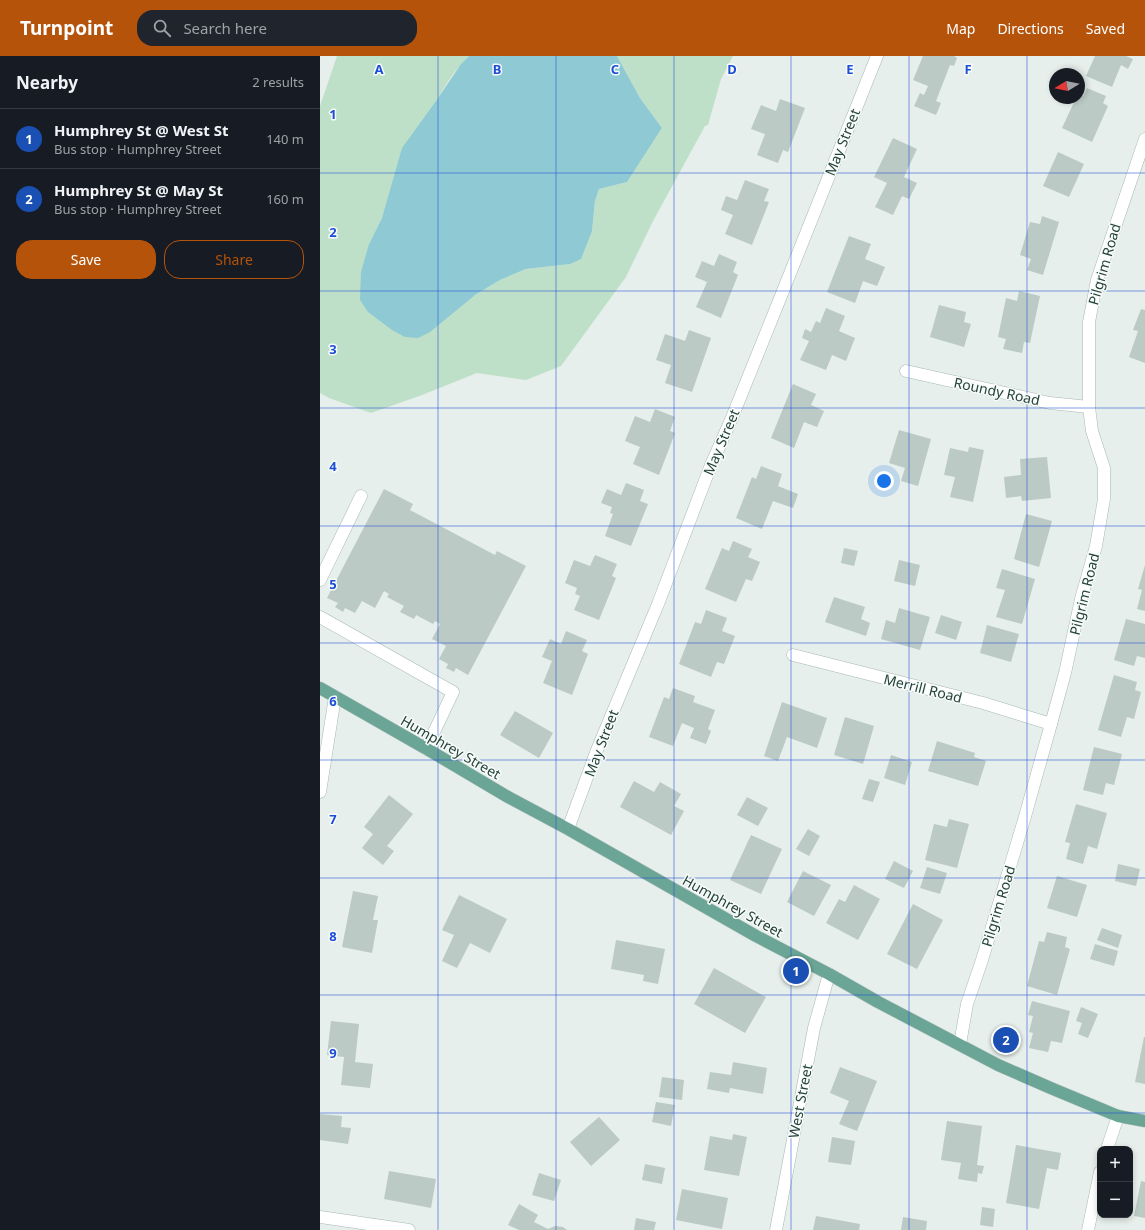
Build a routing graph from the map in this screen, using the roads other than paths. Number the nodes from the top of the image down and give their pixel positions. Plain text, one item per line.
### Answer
1 (877, 56) edge
2 (1145, 139) edge
3 (906, 371) dead end
4 (1089, 407) junction
5 (360, 496) dead end
6 (320, 580) edge
7 (320, 617) edge
8 (793, 655) dead end
9 (320, 688) edge
10 (335, 697) junction
11 (1051, 724) junction
12 (426, 749) junction
13 (320, 792) edge
14 (568, 830) junction
15 (829, 974) junction
16 (960, 1044) junction
17 (1118, 1116) junction
18 (1145, 1121) edge
19 (1108, 1146) edge
20 (1098, 1182) edge
21 (320, 1217) edge
22 (409, 1230) edge
23 (776, 1230) edge
24 (1088, 1230) edge

1 - 14 street, May Street
2 - 4 street, Pilgrim Road
3 - 4 street, Roundy Road
4 - 11 street, Pilgrim Road
5 - 6 street
7 - 12 street
8 - 11 street, Merrill Road
9 - 10 main road, Humphrey Street
10 - 12 main road, Humphrey Street
10 - 13 street
11 - 16 street, Pilgrim Road
12 - 14 main road, Humphrey Street
14 - 15 main road, Humphrey Street
15 - 16 main road, Humphrey Street
15 - 23 street, West Street
16 - 17 main road, Humphrey Street
17 - 18 main road, Humphrey Street
17 - 19 street
20 - 24 street
21 - 22 street

